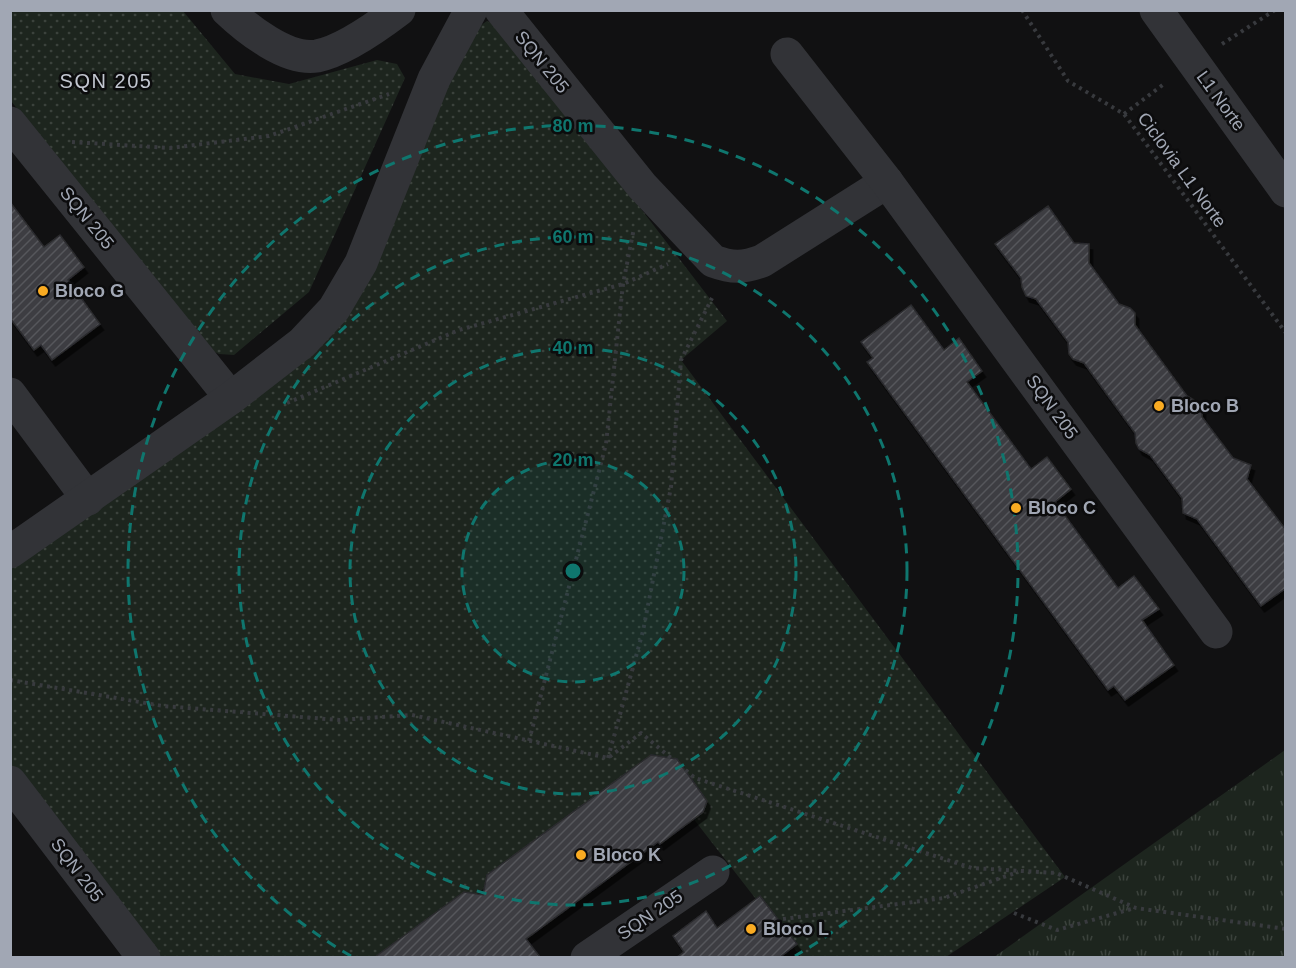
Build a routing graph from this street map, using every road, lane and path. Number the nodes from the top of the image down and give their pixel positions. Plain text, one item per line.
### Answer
1 (227, 10) edge
2 (399, 10) edge
3 (471, 10) edge
4 (501, 10) edge
5 (1022, 10) edge
6 (1156, 10) edge
7 (787, 54) dead end
8 (434, 79) junction
9 (17, 131) edge
10 (887, 182) junction
11 (642, 186) junction
12 (1286, 191) edge
13 (715, 258) junction
14 (623, 284) junction
15 (1286, 333) edge
16 (10, 394) edge
17 (231, 398) junction
18 (284, 404) dead end
19 (88, 499) junction
20 (10, 552) edge
21 (1216, 632) dead end
22 (10, 680) edge
23 (529, 741) junction
24 (608, 758) junction
25 (10, 782) edge
26 (1022, 871) junction
27 (713, 872) dead end
28 (1136, 908) junction
29 (1014, 913) dead end
30 (783, 919) dead end
31 (1286, 929) edge
32 (144, 957) edge
33 (588, 957) edge

1 - 2 street
3 - 8 street
4 - 11 street, SQN 205
5 - 15 path, Ciclovia L1 Norte
6 - 12 street, L1 Norte
7 - 10 street, SQN 205
8 - 9 path
8 - 17 street
9 - 17 street, SQN 205
10 - 13 street
10 - 21 street, SQN 205
11 - 13 street, SQN 205
11 - 14 path
13 - 14 path
13 - 24 path
14 - 18 path
14 - 23 path
16 - 19 street
17 - 19 street
19 - 20 street
22 - 23 path
23 - 24 path
24 - 26 path
25 - 32 street, SQN 205
26 - 28 path
26 - 30 path
27 - 33 street, SQN 205
28 - 29 path
28 - 31 path

